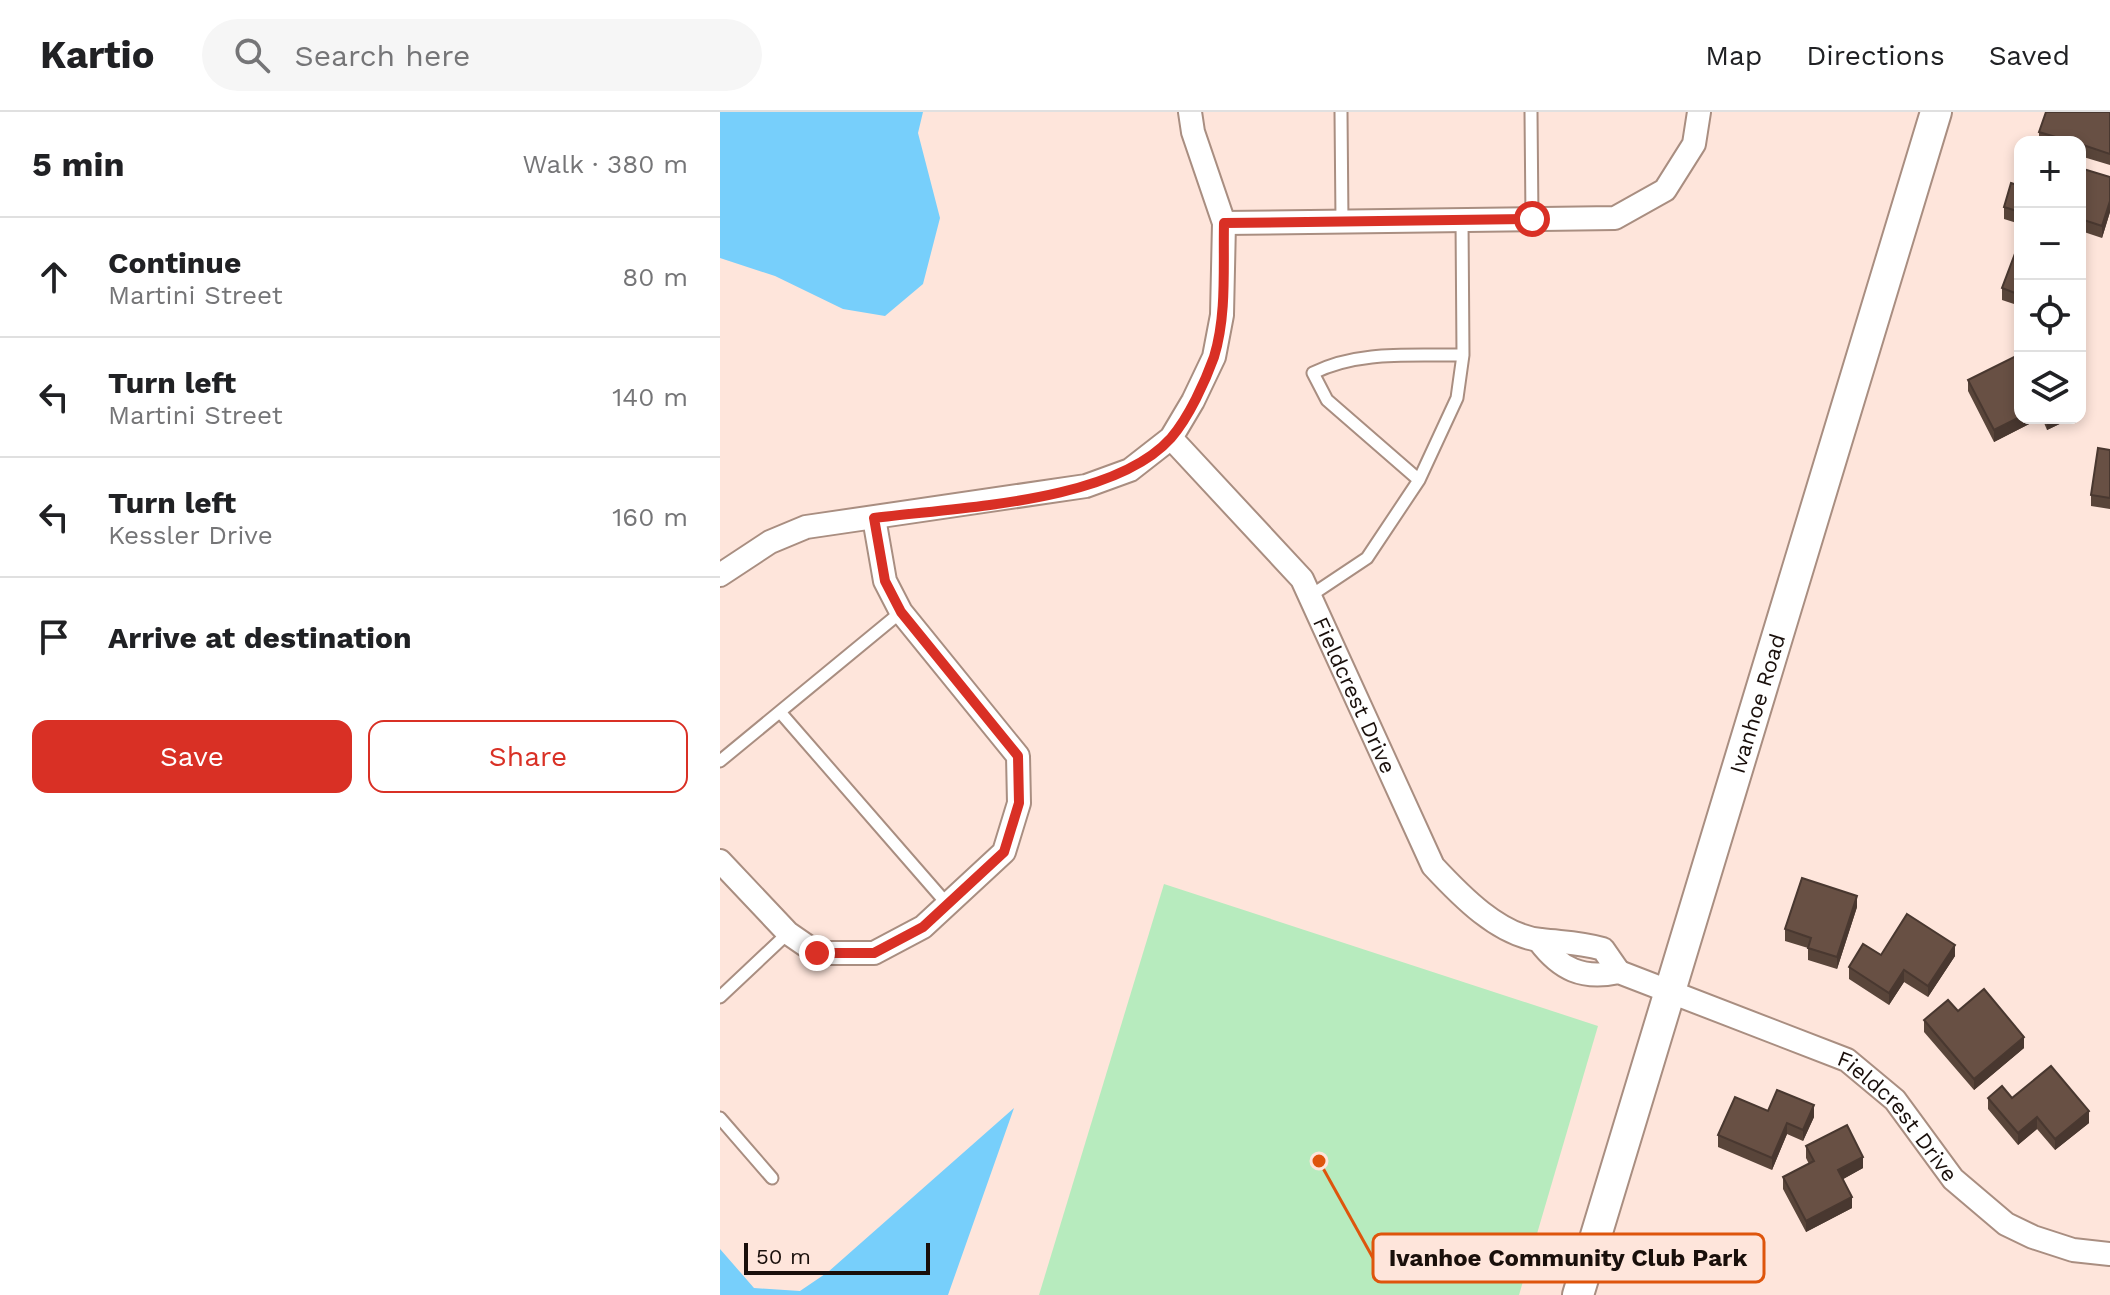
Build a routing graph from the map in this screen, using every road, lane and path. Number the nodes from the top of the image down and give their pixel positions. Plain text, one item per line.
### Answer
1 (1190, 112) edge
2 (1341, 112) edge
3 (1531, 112) edge
4 (1699, 112) edge
5 (1936, 112) edge
6 (1532, 219) junction
7 (1462, 220) junction
8 (1342, 221) junction
9 (1224, 223) junction
10 (1463, 355) junction
11 (1171, 438) junction
12 (1419, 480) junction
13 (874, 518) junction
14 (720, 575) edge
15 (1310, 596) junction
16 (901, 612) junction
17 (780, 712) junction
18 (720, 761) edge
19 (720, 861) edge
20 (948, 905) junction
21 (788, 933) junction
22 (1671, 991) junction
23 (720, 997) edge
24 (720, 1118) edge
25 (772, 1178) dead end
26 (2110, 1254) edge
27 (1578, 1295) edge

1 - 9 street
2 - 8 lane
3 - 6 lane
4 - 6 street
5 - 22 main road, Ivanhoe Road
6 - 7 street
7 - 8 street
7 - 10 lane
8 - 9 street
9 - 11 street
10 - 12 lane
10 - 12 lane
11 - 13 street
11 - 15 street, Fieldcrest Drive
12 - 15 lane
13 - 14 street
13 - 16 street
15 - 22 street, Fieldcrest Drive
16 - 17 lane
16 - 20 street
17 - 18 lane
17 - 20 lane
19 - 21 street
20 - 21 street
21 - 23 lane
22 - 26 street, Fieldcrest Drive
22 - 27 main road, Ivanhoe Road
24 - 25 lane

